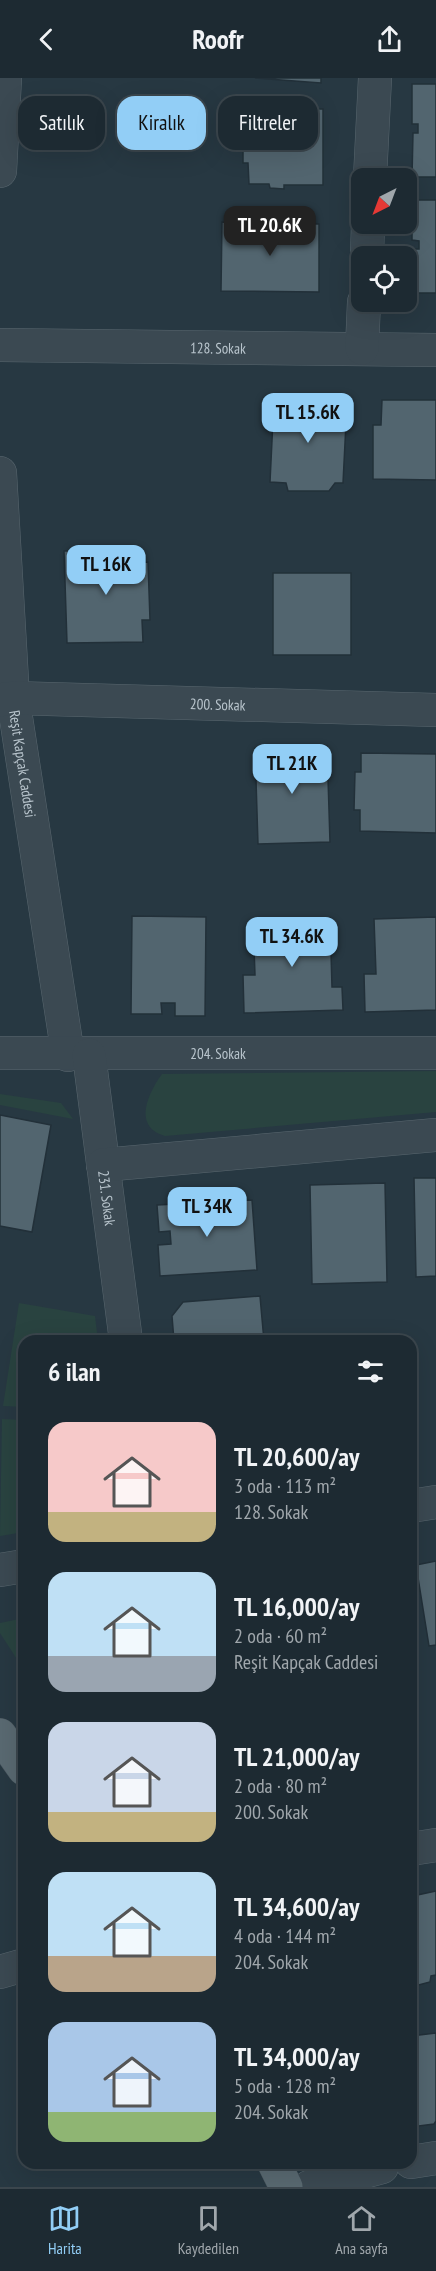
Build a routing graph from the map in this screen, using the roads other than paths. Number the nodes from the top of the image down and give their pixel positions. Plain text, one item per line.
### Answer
1 (5, 78) edge
2 (375, 78) edge
3 (370, 168) edge
4 (0, 171) edge
5 (364, 312) edge
6 (0, 345) edge
7 (362, 348) junction
8 (436, 350) edge
9 (0, 473) edge
10 (6, 699) edge
11 (436, 710) edge
12 (0, 1053) edge
13 (436, 1053) edge
14 (79, 1055) junction
15 (436, 1135) edge
16 (103, 1165) junction
17 (125, 1335) edge
18 (436, 1502) edge
19 (417, 1505) edge
20 (18, 1567) edge
21 (0, 1570) edge
22 (0, 1735) edge
23 (18, 1760) edge
24 (436, 1845) edge
25 (417, 1848) edge
26 (18, 1967) edge
27 (0, 1972) edge
28 (436, 2158) edge
29 (417, 2161) edge
30 (277, 2169) edge
31 (376, 2169) edge
32 (286, 2187) edge
33 (309, 2187) edge

1 - 4 street
2 - 3 street
5 - 7 street
6 - 7 street, 128. Sokak
7 - 8 street, 128. Sokak
9 - 10 street, Reşit Kapçak Caddesi
10 - 11 street, 200. Sokak
10 - 14 street, Reşit Kapçak Caddesi
12 - 14 street, 204. Sokak
13 - 14 street, 204. Sokak
14 - 16 street, 231. Sokak
15 - 16 street
16 - 17 street, 231. Sokak
18 - 19 street
20 - 21 street
22 - 23 main road
24 - 25 street
26 - 27 street
28 - 29 street
30 - 32 main road
31 - 33 street

